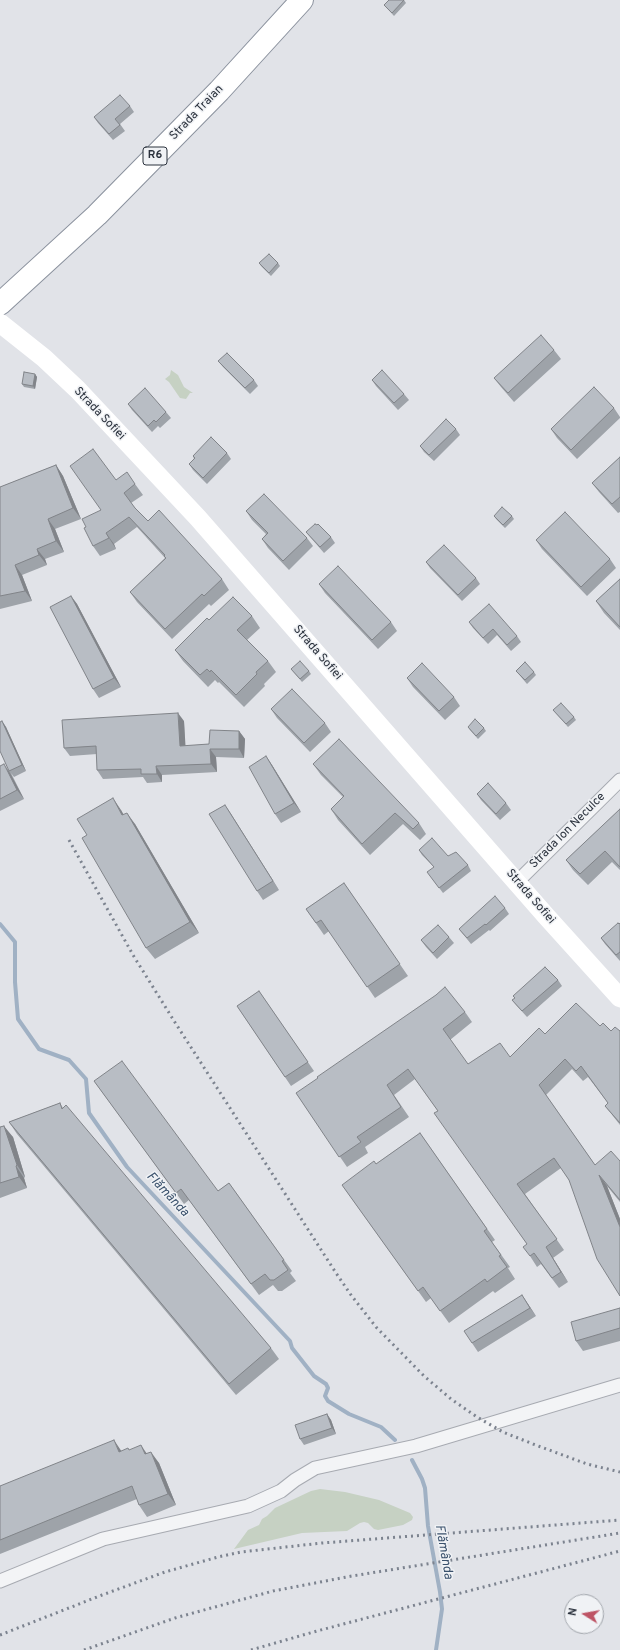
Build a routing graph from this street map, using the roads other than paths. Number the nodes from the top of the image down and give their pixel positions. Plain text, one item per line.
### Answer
1 (302, 0) edge
2 (0, 304) edge
3 (0, 322) edge
4 (620, 780) edge
5 (517, 882) junction
6 (620, 998) edge
7 (620, 1385) edge
8 (0, 1581) edge

1 - 2 highway, Strada Trаian / R6
3 - 5 street, Strada Sofiei
4 - 5 street, Strada Ion Neculce
5 - 6 street, Strada Sofiei
7 - 8 street

